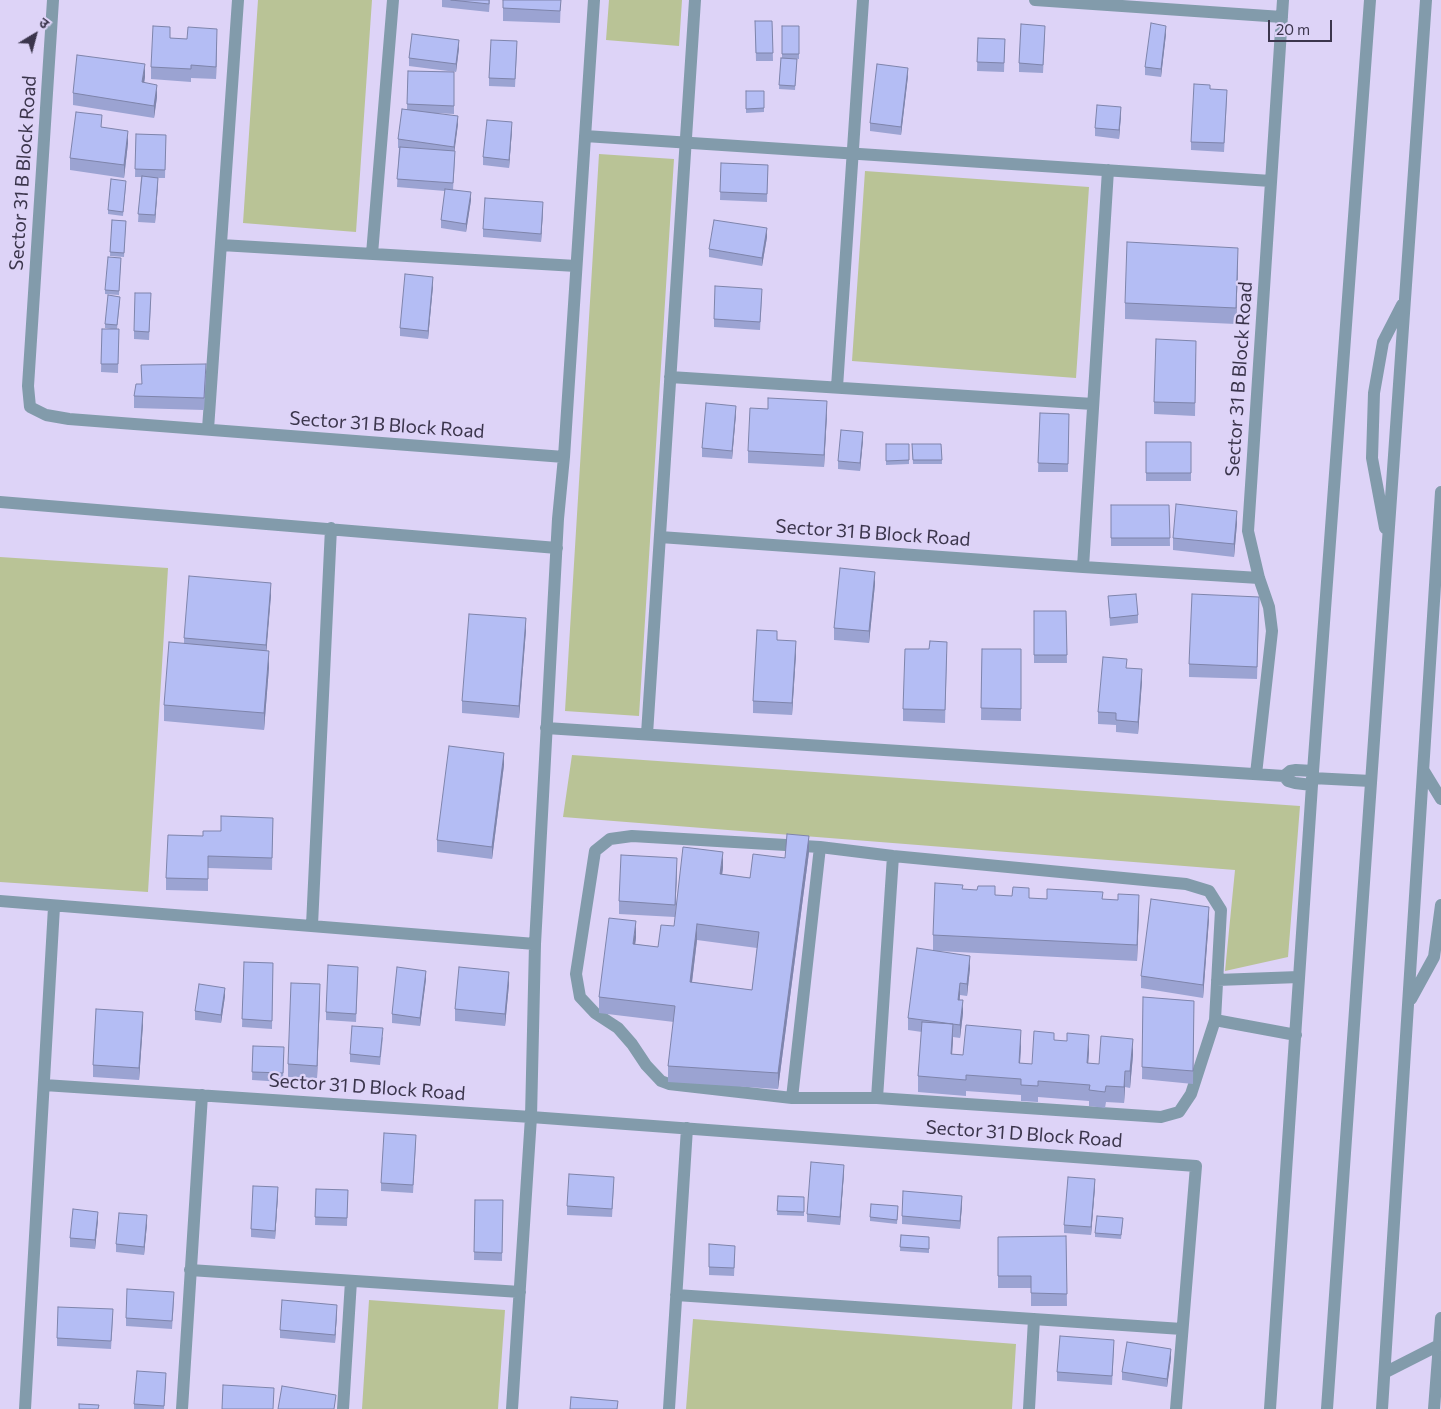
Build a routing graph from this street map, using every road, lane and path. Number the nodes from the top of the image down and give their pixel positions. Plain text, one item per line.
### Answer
1 (53, 0) edge
2 (238, 0) edge
3 (393, 0) edge
4 (594, 0) edge
5 (694, 0) edge
6 (863, 0) edge
7 (1035, 0) edge
8 (1283, 0) edge
9 (1370, 0) edge
10 (1426, 0) edge
11 (1120, 3) edge
12 (1282, 17) junction
13 (585, 136) junction
14 (685, 143) junction
15 (852, 154) junction
16 (1108, 170) junction
17 (1271, 180) junction
18 (221, 245) junction
19 (372, 254) junction
20 (576, 266) junction
21 (1405, 299) junction
22 (670, 377) junction
23 (837, 387) junction
24 (1093, 404) junction
25 (208, 430) junction
26 (564, 457) junction
27 (1441, 492) edge
28 (0, 502) edge
29 (331, 528) junction
30 (660, 537) junction
31 (1388, 545) junction
32 (557, 548) junction
33 (1083, 567) junction
34 (1259, 578) junction
35 (546, 728) junction
36 (647, 734) junction
37 (1424, 771) junction
38 (1256, 774) junction
39 (1312, 778) junction
40 (1371, 782) junction
41 (1441, 799) edge
42 (820, 847) junction
43 (893, 856) junction
44 (0, 902) edge
45 (1441, 905) edge
46 (54, 907) junction
47 (312, 926) junction
48 (535, 944) junction
49 (1299, 977) junction
50 (1217, 980) junction
51 (1409, 1004) junction
52 (1215, 1020) junction
53 (1296, 1036) junction
54 (44, 1085) junction
55 (202, 1095) junction
56 (792, 1098) junction
57 (877, 1098) junction
58 (530, 1117) junction
59 (687, 1128) junction
60 (190, 1270) junction
61 (351, 1281) junction
62 (520, 1292) junction
63 (676, 1295) junction
64 (1441, 1318) edge
65 (1034, 1320) junction
66 (1182, 1330) junction
67 (1439, 1345) junction
68 (1386, 1372) junction
69 (24, 1409) edge
70 (182, 1409) edge
71 (343, 1409) edge
72 (512, 1409) edge
73 (669, 1409) edge
74 (1029, 1409) edge
75 (1176, 1409) edge
76 (1270, 1409) edge
77 (1327, 1409) edge
78 (1382, 1409) edge
79 (1434, 1409) edge

1 - 25 street, Sector 31 B Block Road
2 - 18 street
3 - 19 street
4 - 13 street
5 - 14 street
6 - 15 street
7 - 11 street
8 - 12 street, Sector 31 B Block Road
9 - 39 street
10 - 21 street
11 - 12 street
12 - 17 street, Sector 31 B Block Road
13 - 14 street
13 - 20 street
14 - 15 street
14 - 22 street
15 - 16 street
15 - 23 street
16 - 17 street
16 - 24 street
17 - 34 street, Sector 31 B Block Road
18 - 19 street
18 - 25 street
19 - 20 street
20 - 26 street
21 - 31 street
21 - 31 street
22 - 23 street
22 - 30 street
23 - 24 street
24 - 33 street
25 - 26 street, Sector 31 B Block Road
26 - 32 street
27 - 37 street
28 - 29 street
29 - 32 street
29 - 47 street
30 - 33 street, Sector 31 B Block Road
30 - 36 street
31 - 40 street
32 - 35 street
33 - 34 street, Sector 31 B Block Road
34 - 38 street, Sector 31 B Block Road
35 - 36 street
35 - 48 street
36 - 38 street
37 - 41 street
37 - 51 street
38 - 39 street
39 - 40 street
39 - 49 street
40 - 77 street
42 - 43 street
42 - 56 street
42 - 56 street
43 - 50 street
43 - 57 street
44 - 46 street
45 - 51 street
46 - 47 street
46 - 54 street
47 - 48 street
48 - 58 street
49 - 50 street
49 - 53 street
50 - 52 street
51 - 68 street
52 - 53 street
52 - 57 street
53 - 76 street
54 - 55 street, Sector 31 D Block Road
54 - 69 street
55 - 58 street, Sector 31 D Block Road
55 - 60 street
56 - 57 street
58 - 59 street, Sector 31 D Block Road
58 - 62 street
59 - 63 street
59 - 66 street, Sector 31 D Block Road
60 - 61 street
60 - 70 street
61 - 62 street
61 - 71 street
62 - 72 street
63 - 65 street
63 - 73 street
64 - 67 street
65 - 66 street
65 - 74 street
66 - 75 street, Sector 31 D Block Road
67 - 68 street
67 - 79 street
68 - 78 street

